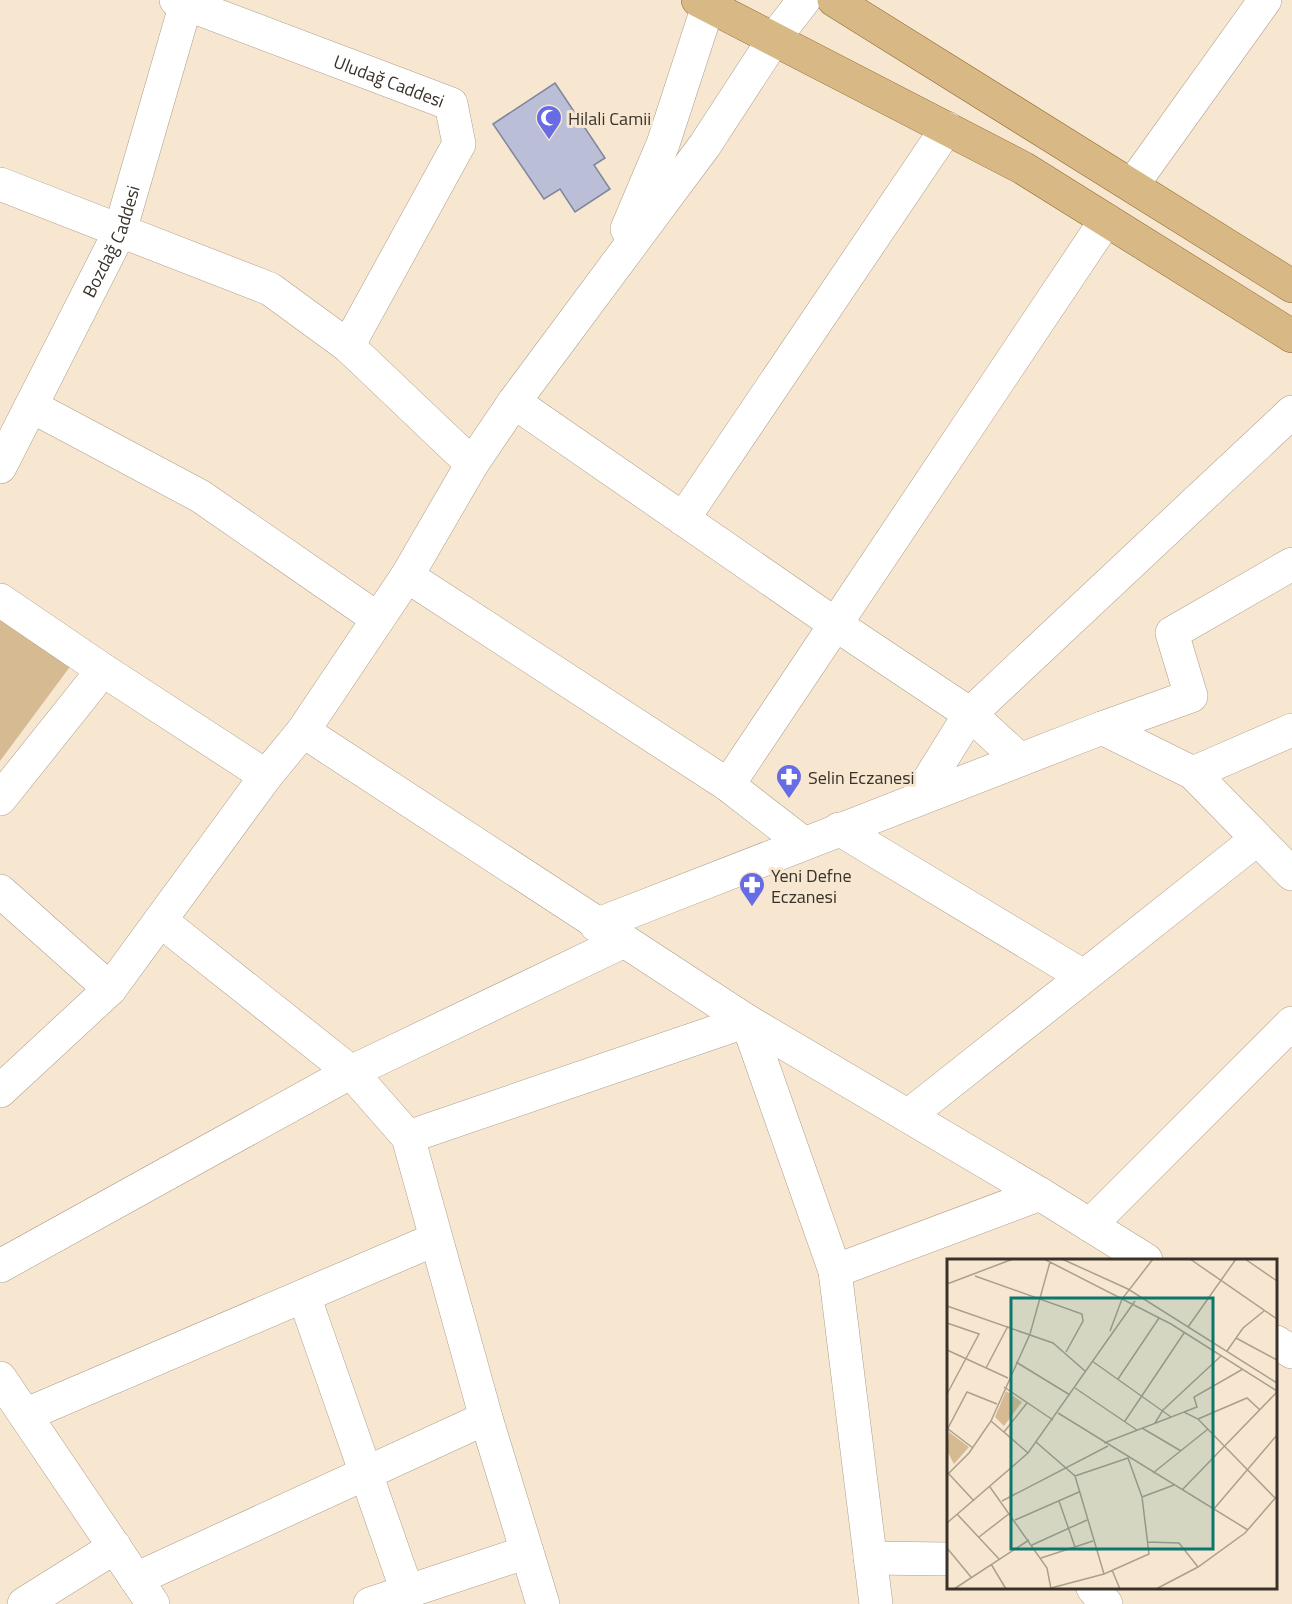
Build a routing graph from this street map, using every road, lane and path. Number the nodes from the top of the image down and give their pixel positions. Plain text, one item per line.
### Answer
1 (804, 0) edge
2 (834, 0) edge
3 (1265, 0) edge
4 (183, 1) edge
5 (705, 2) edge
6 (774, 39) junction
7 (947, 128) junction
8 (0, 184) edge
9 (1133, 184) junction
10 (1106, 220) junction
11 (120, 231) junction
12 (604, 281) junction
13 (1292, 286) edge
14 (1292, 336) edge
15 (348, 346) junction
16 (514, 402) junction
17 (31, 406) junction
18 (1292, 412) edge
19 (472, 464) junction
20 (0, 467) edge
21 (683, 519) junction
22 (1292, 564) edge
23 (407, 576) junction
24 (0, 600) edge
25 (378, 620) junction
26 (835, 624) junction
27 (103, 670) junction
28 (970, 714) junction
29 (1102, 728) junction
30 (1292, 730) edge
31 (303, 731) junction
32 (1019, 759) junction
33 (1193, 773) junction
34 (266, 776) junction
35 (728, 785) junction
36 (0, 799) edge
37 (917, 799) junction
38 (839, 829) junction
39 (1257, 839) junction
40 (803, 843) junction
41 (1292, 874) edge
42 (0, 891) edge
43 (161, 921) junction
44 (609, 933) junction
45 (1083, 976) junction
46 (110, 989) junction
47 (747, 1021) junction
48 (1292, 1023) edge
49 (351, 1072) junction
50 (0, 1091) edge
51 (908, 1116) junction
52 (408, 1137) junction
53 (1040, 1194) junction
54 (1090, 1225) junction
55 (436, 1239) junction
56 (1144, 1259) edge
57 (0, 1266) edge
58 (834, 1271) junction
59 (304, 1296) junction
60 (1277, 1343) edge
61 (1292, 1352) edge
62 (0, 1377) edge
63 (26, 1415) junction
64 (486, 1418) junction
65 (367, 1473) junction
66 (115, 1546) junction
67 (527, 1552) junction
68 (870, 1558) junction
69 (947, 1559) edge
70 (1095, 1589) edge
71 (145, 1592) edge
72 (407, 1592) junction
73 (24, 1604) edge
74 (370, 1604) edge
75 (543, 1604) edge
76 (876, 1604) edge
77 (1106, 1604) edge

1 - 6 street
2 - 9 main road
3 - 9 street
4 - 11 street, Bozdağ Caddesi
4 - 15 street, Uludağ Caddesi
5 - 6 main road
5 - 12 street
6 - 7 main road
6 - 12 street
7 - 10 main road
7 - 21 street
8 - 11 street
9 - 13 main road
10 - 14 main road
10 - 26 street
11 - 15 street
11 - 17 street, Bozdağ Caddesi
12 - 16 street
15 - 19 street
16 - 19 street
16 - 21 street
17 - 20 street, Bozdağ Caddesi
17 - 25 street
18 - 28 street
19 - 23 street
21 - 26 street
22 - 29 street
23 - 25 street
23 - 35 street
24 - 27 street
25 - 31 street
26 - 28 street
26 - 35 street
27 - 34 street
27 - 36 street
28 - 32 street
28 - 37 street
29 - 32 street
29 - 33 street
30 - 33 street
31 - 34 street
31 - 44 street
32 - 37 street
33 - 39 street
34 - 43 street
35 - 40 street
37 - 38 street
38 - 40 street
38 - 45 street
39 - 41 street
39 - 45 street
40 - 44 street
42 - 46 street
43 - 46 street
43 - 49 street
44 - 47 street
44 - 49 street
45 - 51 street
46 - 50 street
47 - 51 street
47 - 52 street
47 - 58 street
48 - 54 street
49 - 52 street
49 - 57 street
51 - 53 street
52 - 55 street
53 - 54 street
53 - 58 street
54 - 56 street
55 - 59 street
55 - 64 street
58 - 68 street
59 - 63 street
59 - 65 street
60 - 61 street
62 - 63 street
63 - 66 street
64 - 65 street
64 - 67 street
65 - 71 street
65 - 72 street
66 - 71 street
66 - 73 street
67 - 72 street
67 - 75 street
68 - 69 street
68 - 76 street
70 - 77 street
72 - 74 street

